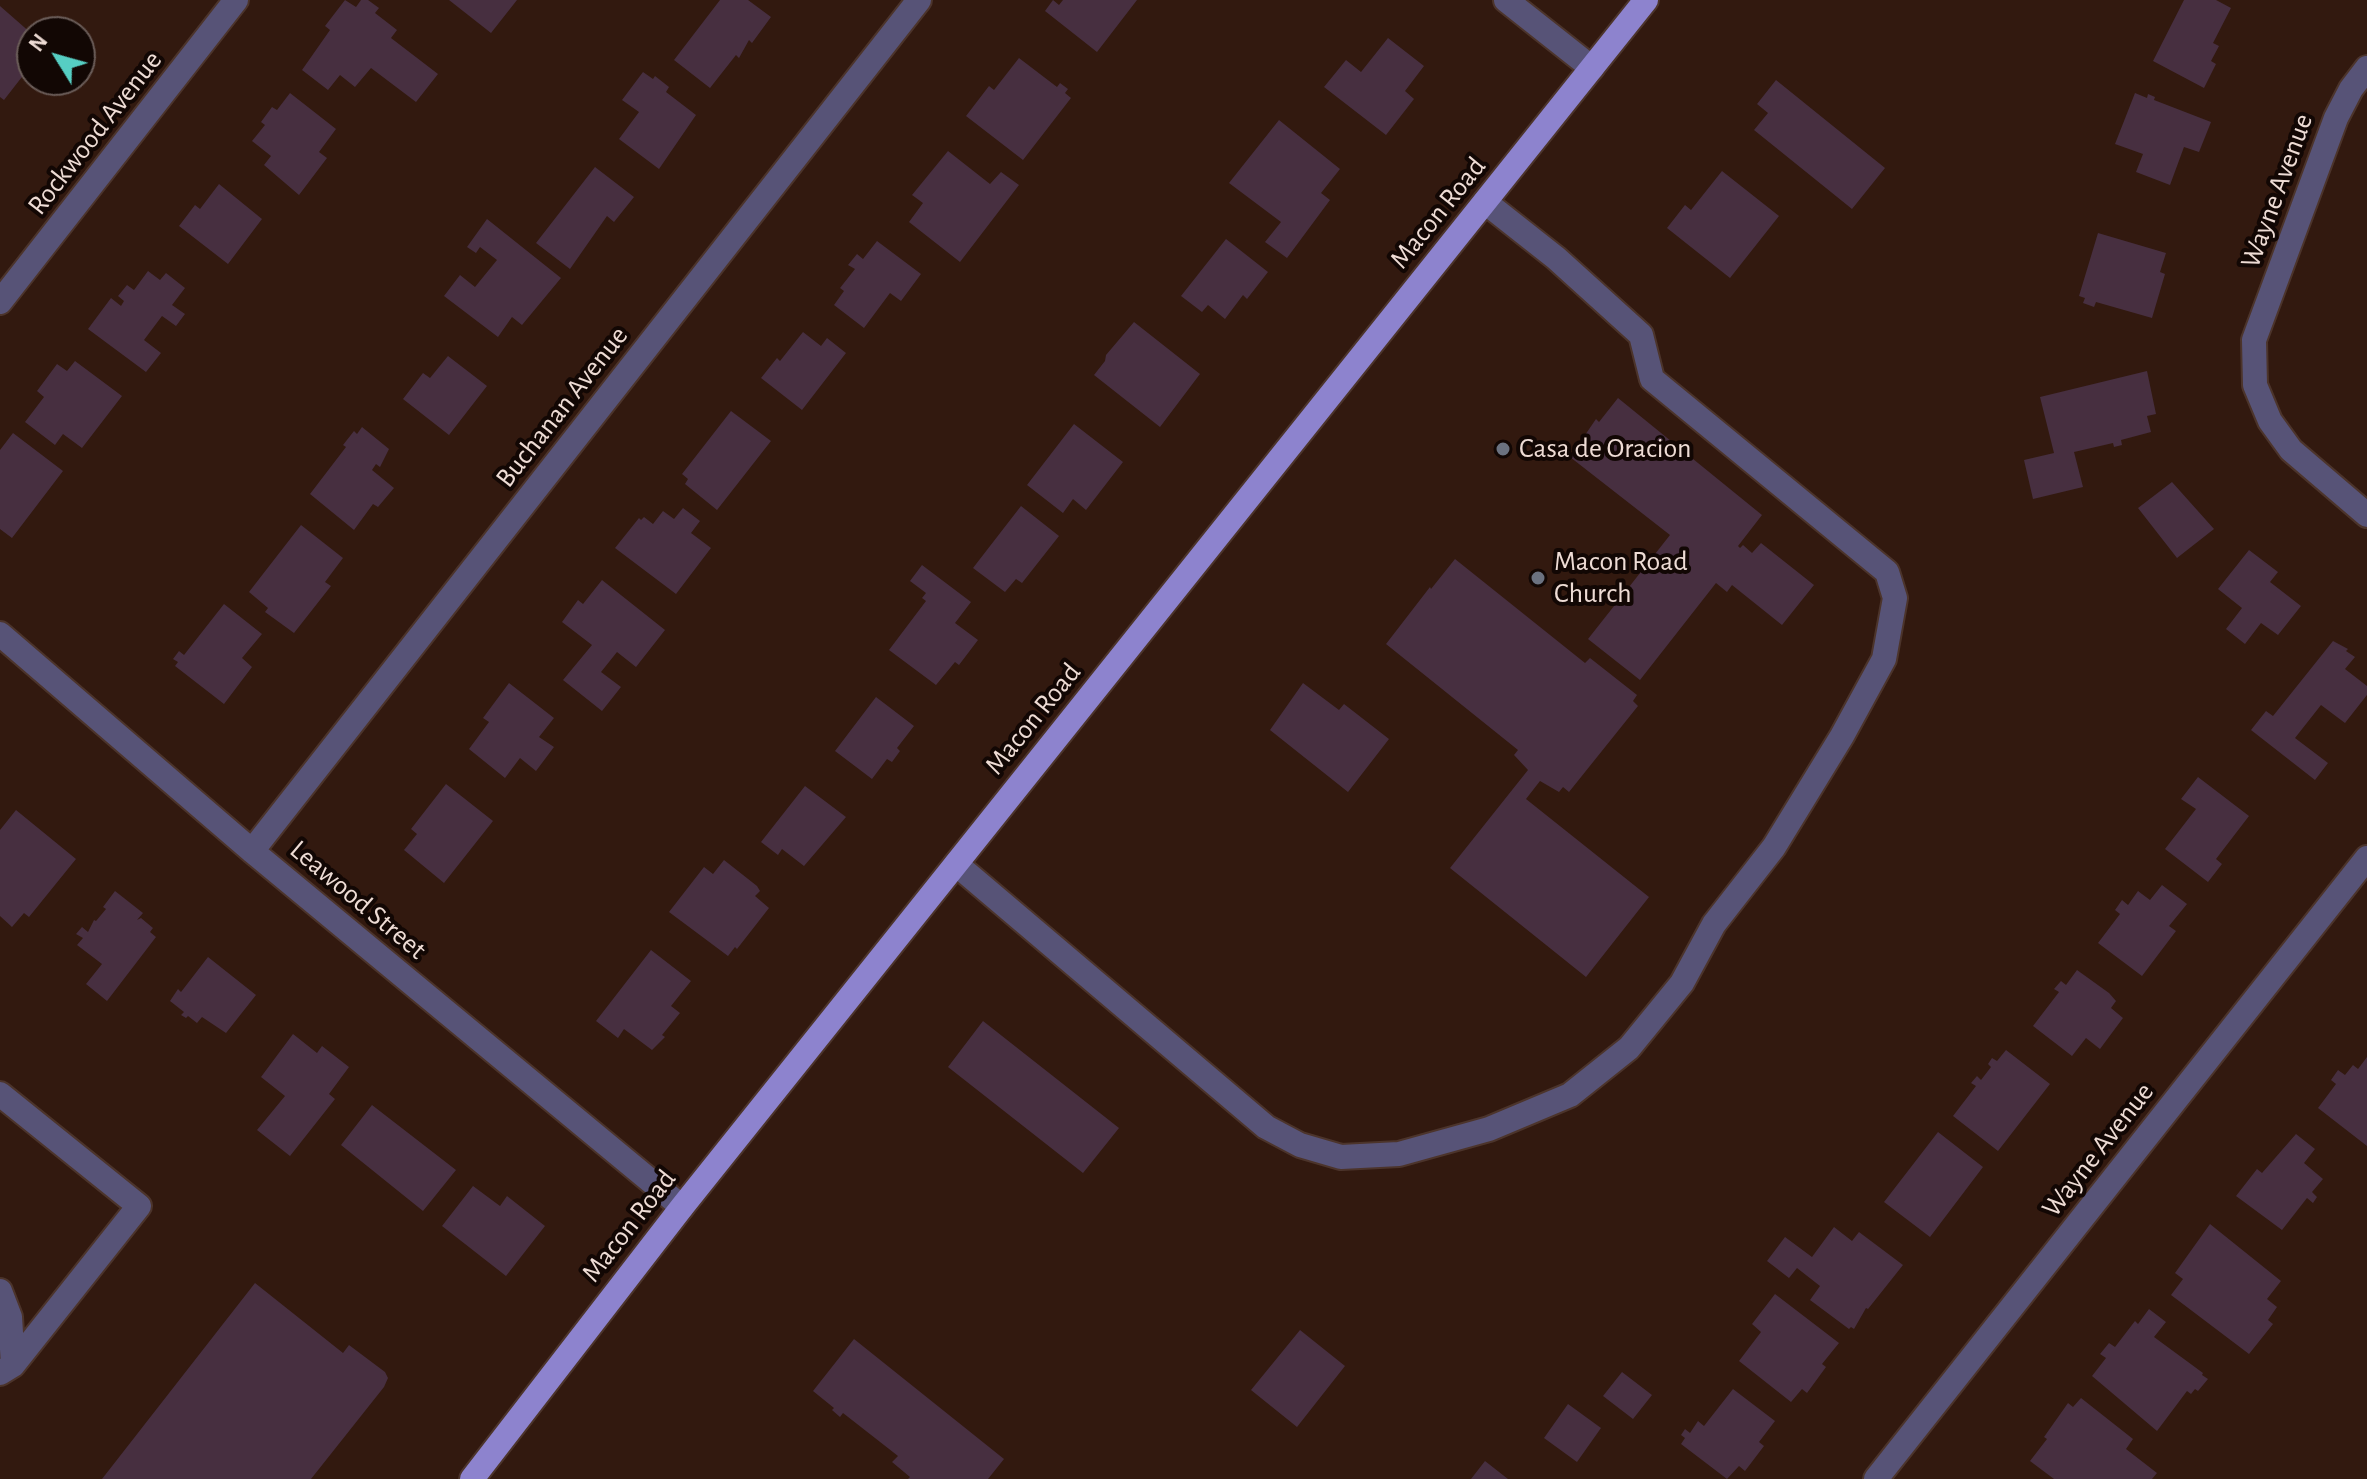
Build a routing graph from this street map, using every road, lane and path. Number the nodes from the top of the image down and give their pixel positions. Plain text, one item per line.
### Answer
1 (236, 0) edge
2 (919, 0) edge
3 (1506, 0) edge
4 (1646, 0) edge
5 (1592, 68) junction
6 (2367, 68) edge
7 (1485, 202) junction
8 (0, 302) edge
9 (2367, 515) edge
10 (0, 634) edge
11 (252, 851) junction
12 (2367, 858) edge
13 (956, 864) junction
14 (0, 1094) edge
15 (682, 1207) junction
16 (0, 1291) edge
17 (7, 1369) edge
18 (472, 1479) edge
19 (1876, 1479) edge

1 - 8 street, Rockwood Avenue
2 - 11 street, Buchanan Avenue
3 - 5 street
4 - 5 main road, Macon Road
5 - 7 main road, Macon Road
6 - 9 street, Wayne Avenue
7 - 13 main road, Macon Road
7 - 13 street
10 - 11 street, Leawood Street
11 - 15 street, Leawood Street
12 - 19 street, Wayne Avenue
13 - 15 main road, Macon Road
14 - 17 street
15 - 18 main road, Macon Road
16 - 17 street

